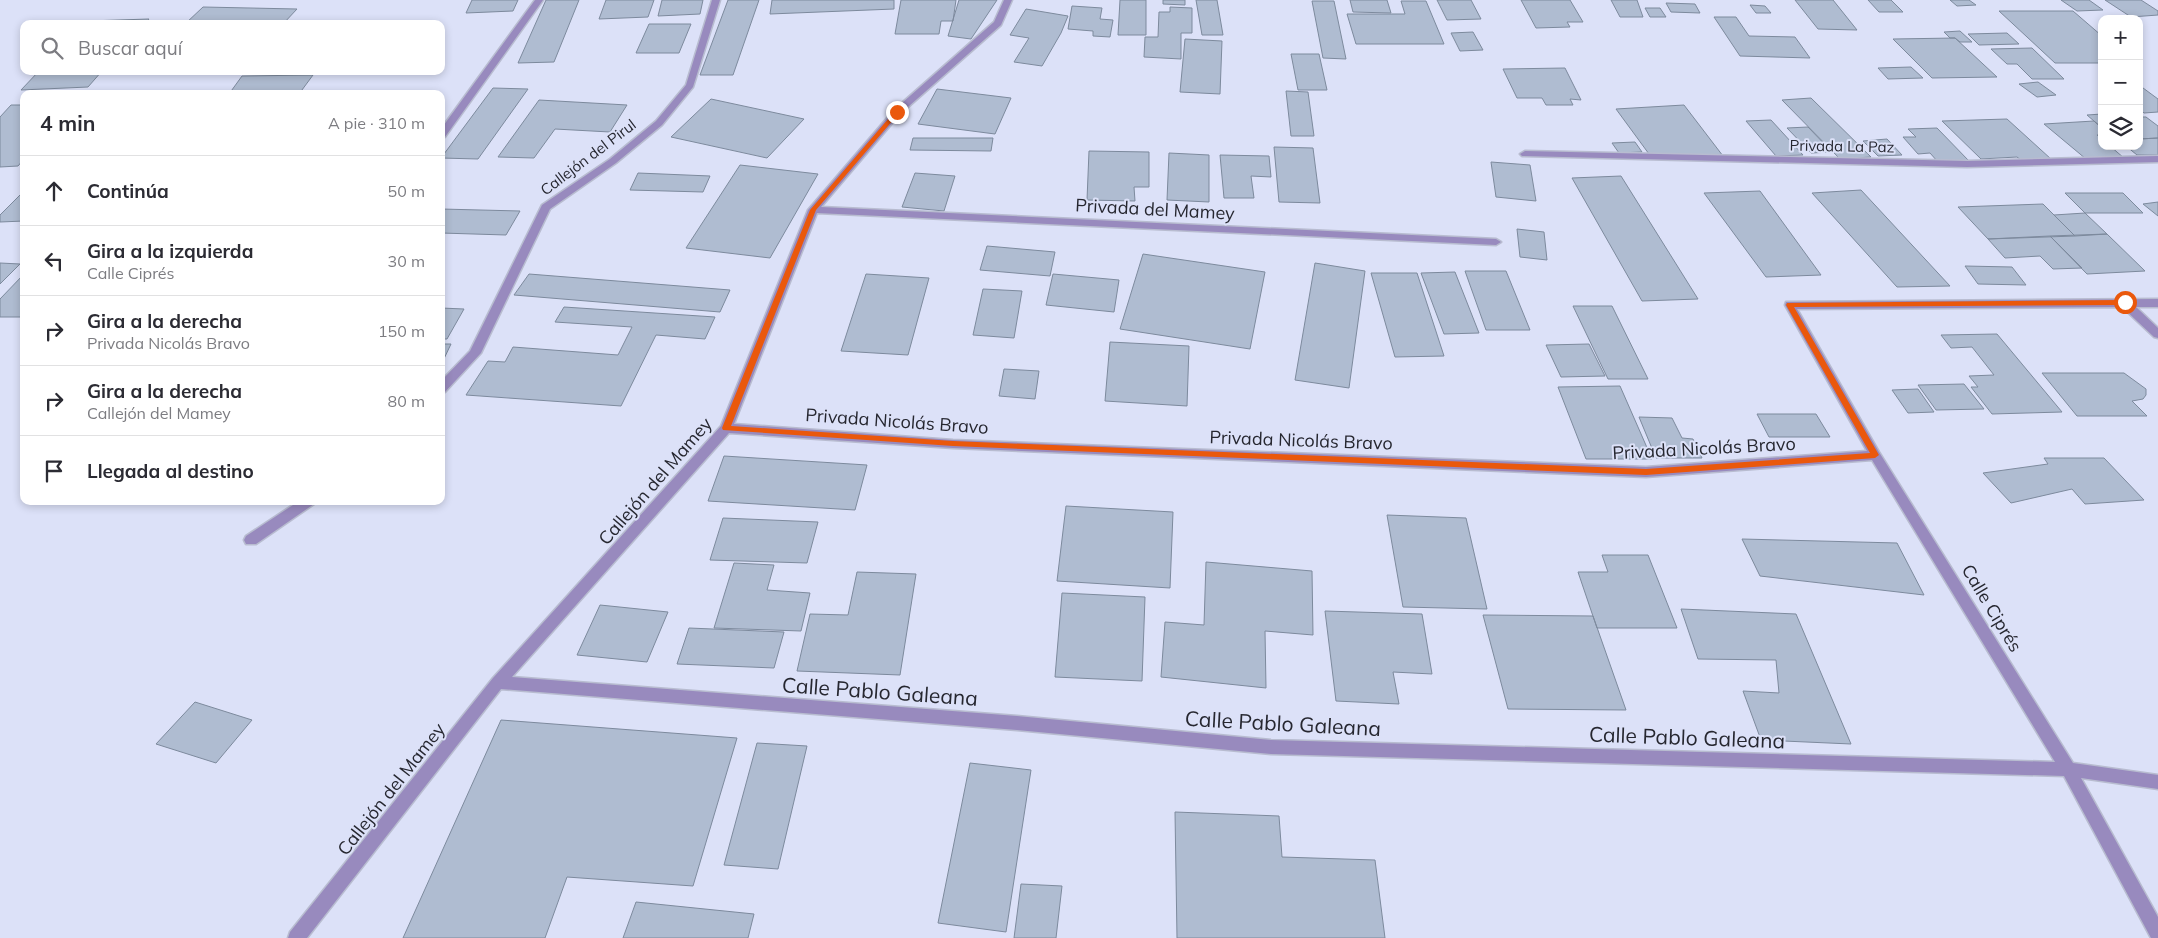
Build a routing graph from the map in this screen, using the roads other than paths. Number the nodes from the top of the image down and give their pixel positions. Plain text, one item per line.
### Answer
1 (539, 0) edge
2 (716, 0) edge
3 (1008, 0) edge
4 (445, 131) edge
5 (1525, 154) dead end
6 (2158, 159) edge
7 (813, 210) junction
8 (1496, 242) dead end
9 (2125, 302) junction
10 (2158, 303) edge
11 (2158, 334) edge
12 (445, 384) edge
13 (726, 428) junction
14 (1875, 455) junction
15 (303, 505) edge
16 (251, 540) dead end
17 (498, 682) junction
18 (2068, 769) junction
19 (2158, 782) edge
20 (2158, 934) edge
21 (296, 938) edge

1 - 4 street
2 - 12 street, Callejón del Pirul
3 - 7 street, Callejón del Mamey
5 - 6 street, Privada La Paz
7 - 8 street, Privada del Mamey
7 - 13 street, Callejón del Mamey
9 - 10 street
9 - 11 street
9 - 14 street, Calle Ciprés
13 - 14 street, Privada Nicolás Bravo
13 - 17 street, Callejón del Mamey
14 - 18 street, Calle Ciprés
15 - 16 street
17 - 18 street, Calle Pablo Galeana
17 - 21 street, Callejón del Mamey
18 - 19 street, Calle Pablo Galeana
18 - 20 street, Calle Ciprés

